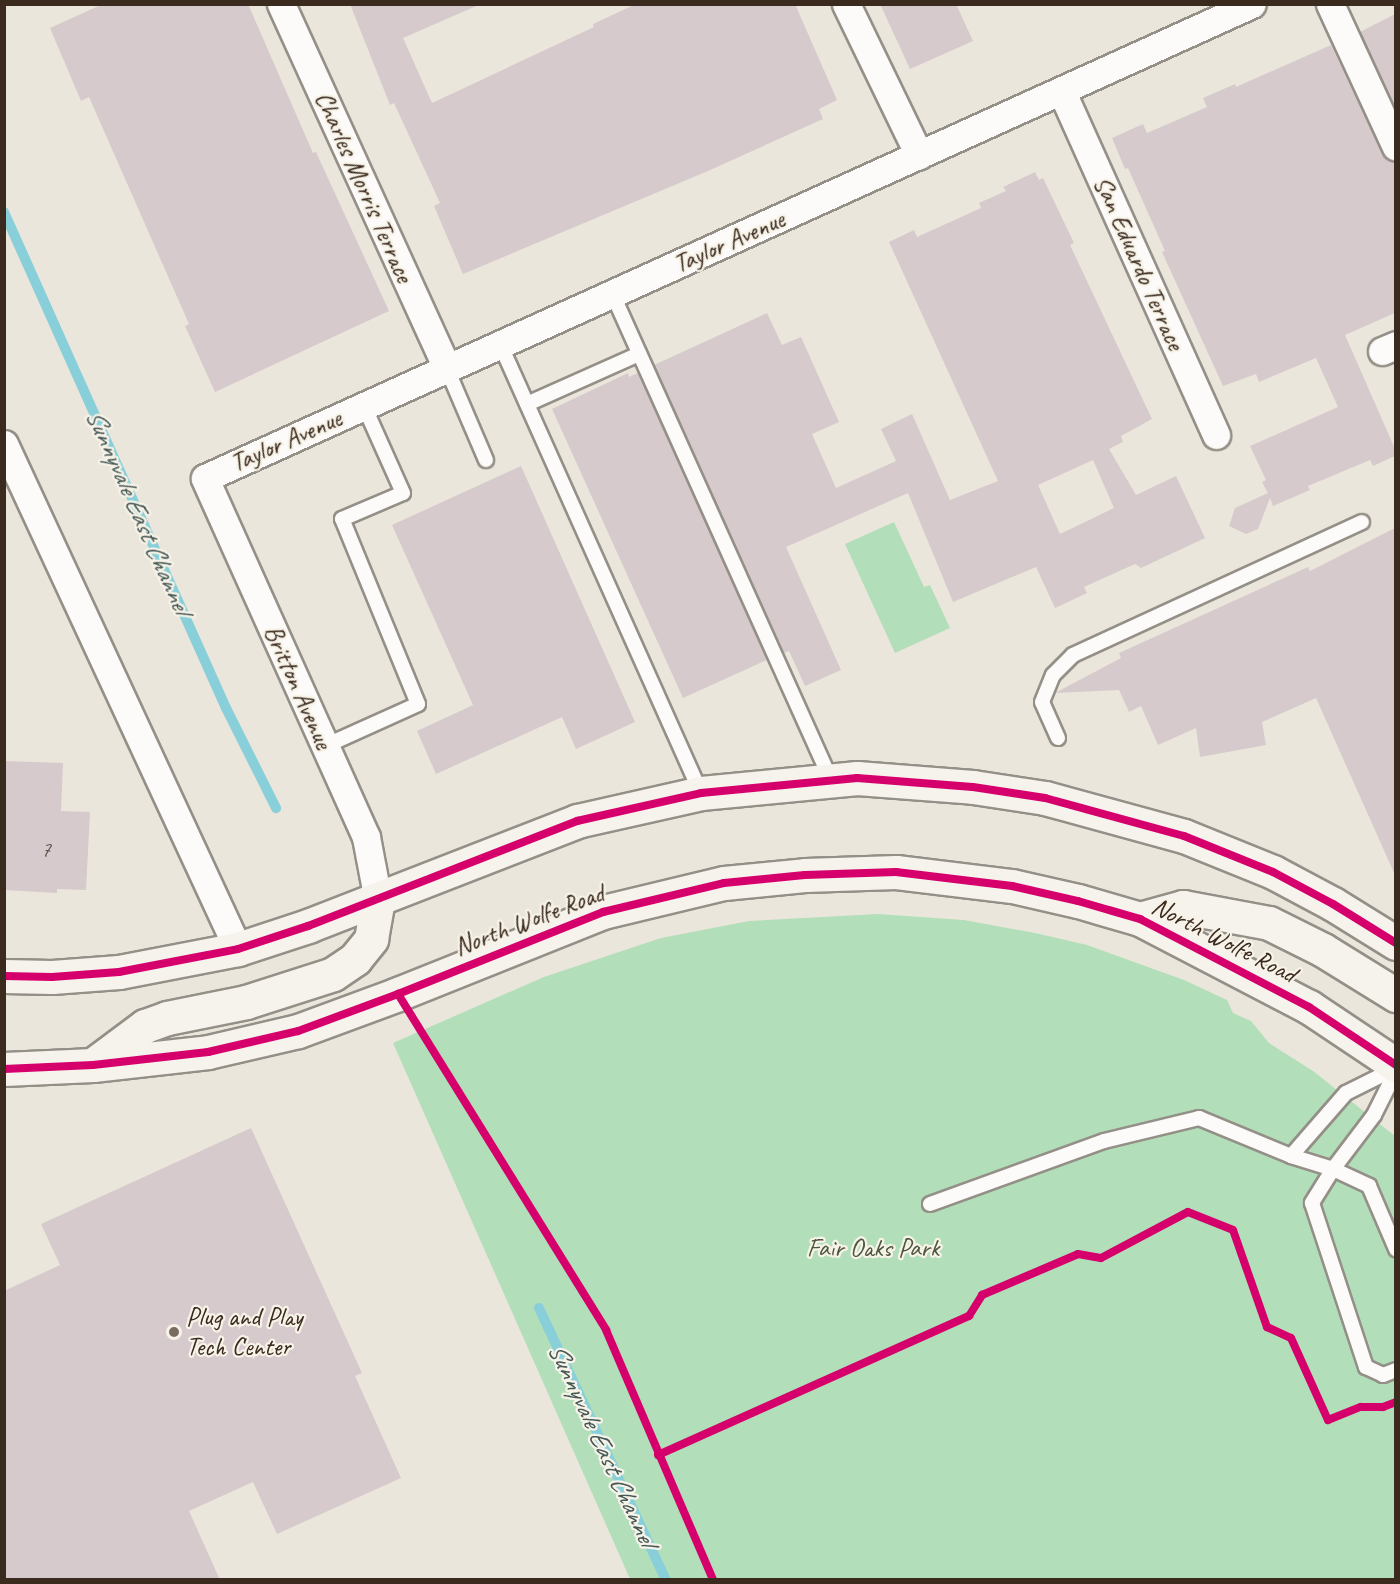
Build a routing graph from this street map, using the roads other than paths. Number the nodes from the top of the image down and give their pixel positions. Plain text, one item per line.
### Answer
1 (281, 4) edge
2 (846, 4) edge
3 (1252, 4) edge
4 (1330, 4) edge
5 (1196, 16) edge
6 (1062, 92) junction
7 (1395, 147) edge
8 (918, 155) junction
9 (613, 295) junction
10 (501, 346) junction
11 (639, 354) junction
12 (447, 369) junction
13 (527, 404) junction
14 (364, 406) junction
15 (1216, 435) dead end
16 (4, 444) edge
17 (486, 460) dead end
18 (205, 478) joint
19 (1362, 522) dead end
20 (1058, 738) dead end
21 (325, 746) junction
22 (831, 780) junction
23 (701, 793) junction
24 (378, 900) junction
25 (1140, 919) junction
26 (1395, 943) edge
27 (238, 949) junction
28 (4, 976) edge
29 (1395, 995) edge
30 (93, 1065) junction
31 (1395, 1068) edge
32 (4, 1069) edge
33 (1291, 1156) junction
34 (1333, 1169) junction
35 (930, 1204) dead end
36 (1395, 1249) edge
37 (1395, 1370) edge

1 - 12 street, Charles Morris Terrace
2 - 8 street
3 - 5 street, Taylor Avenue
4 - 7 street
5 - 6 street, Taylor Avenue
6 - 8 street, Taylor Avenue
6 - 15 street, San Eduardo Terrace
8 - 9 street, Taylor Avenue
9 - 10 street, Taylor Avenue
9 - 11 lane
10 - 12 street, Taylor Avenue
10 - 13 lane
11 - 13 lane
11 - 22 lane
12 - 14 street, Taylor Avenue
12 - 17 lane
13 - 23 lane
14 - 18 street, Taylor Avenue
14 - 21 lane
16 - 27 street
18 - 21 street, Britton Avenue
19 - 20 lane
21 - 24 street, Britton Avenue
22 - 23 main road
22 - 26 main road
23 - 24 main road
24 - 27 main road
24 - 30 main road
25 - 29 main road
25 - 30 main road, North Wolfe Road
25 - 31 main road, North Wolfe Road
27 - 28 main road
30 - 32 main road, North Wolfe Road
31 - 33 lane
31 - 34 lane
33 - 34 lane
33 - 35 lane
34 - 36 lane
34 - 37 lane

